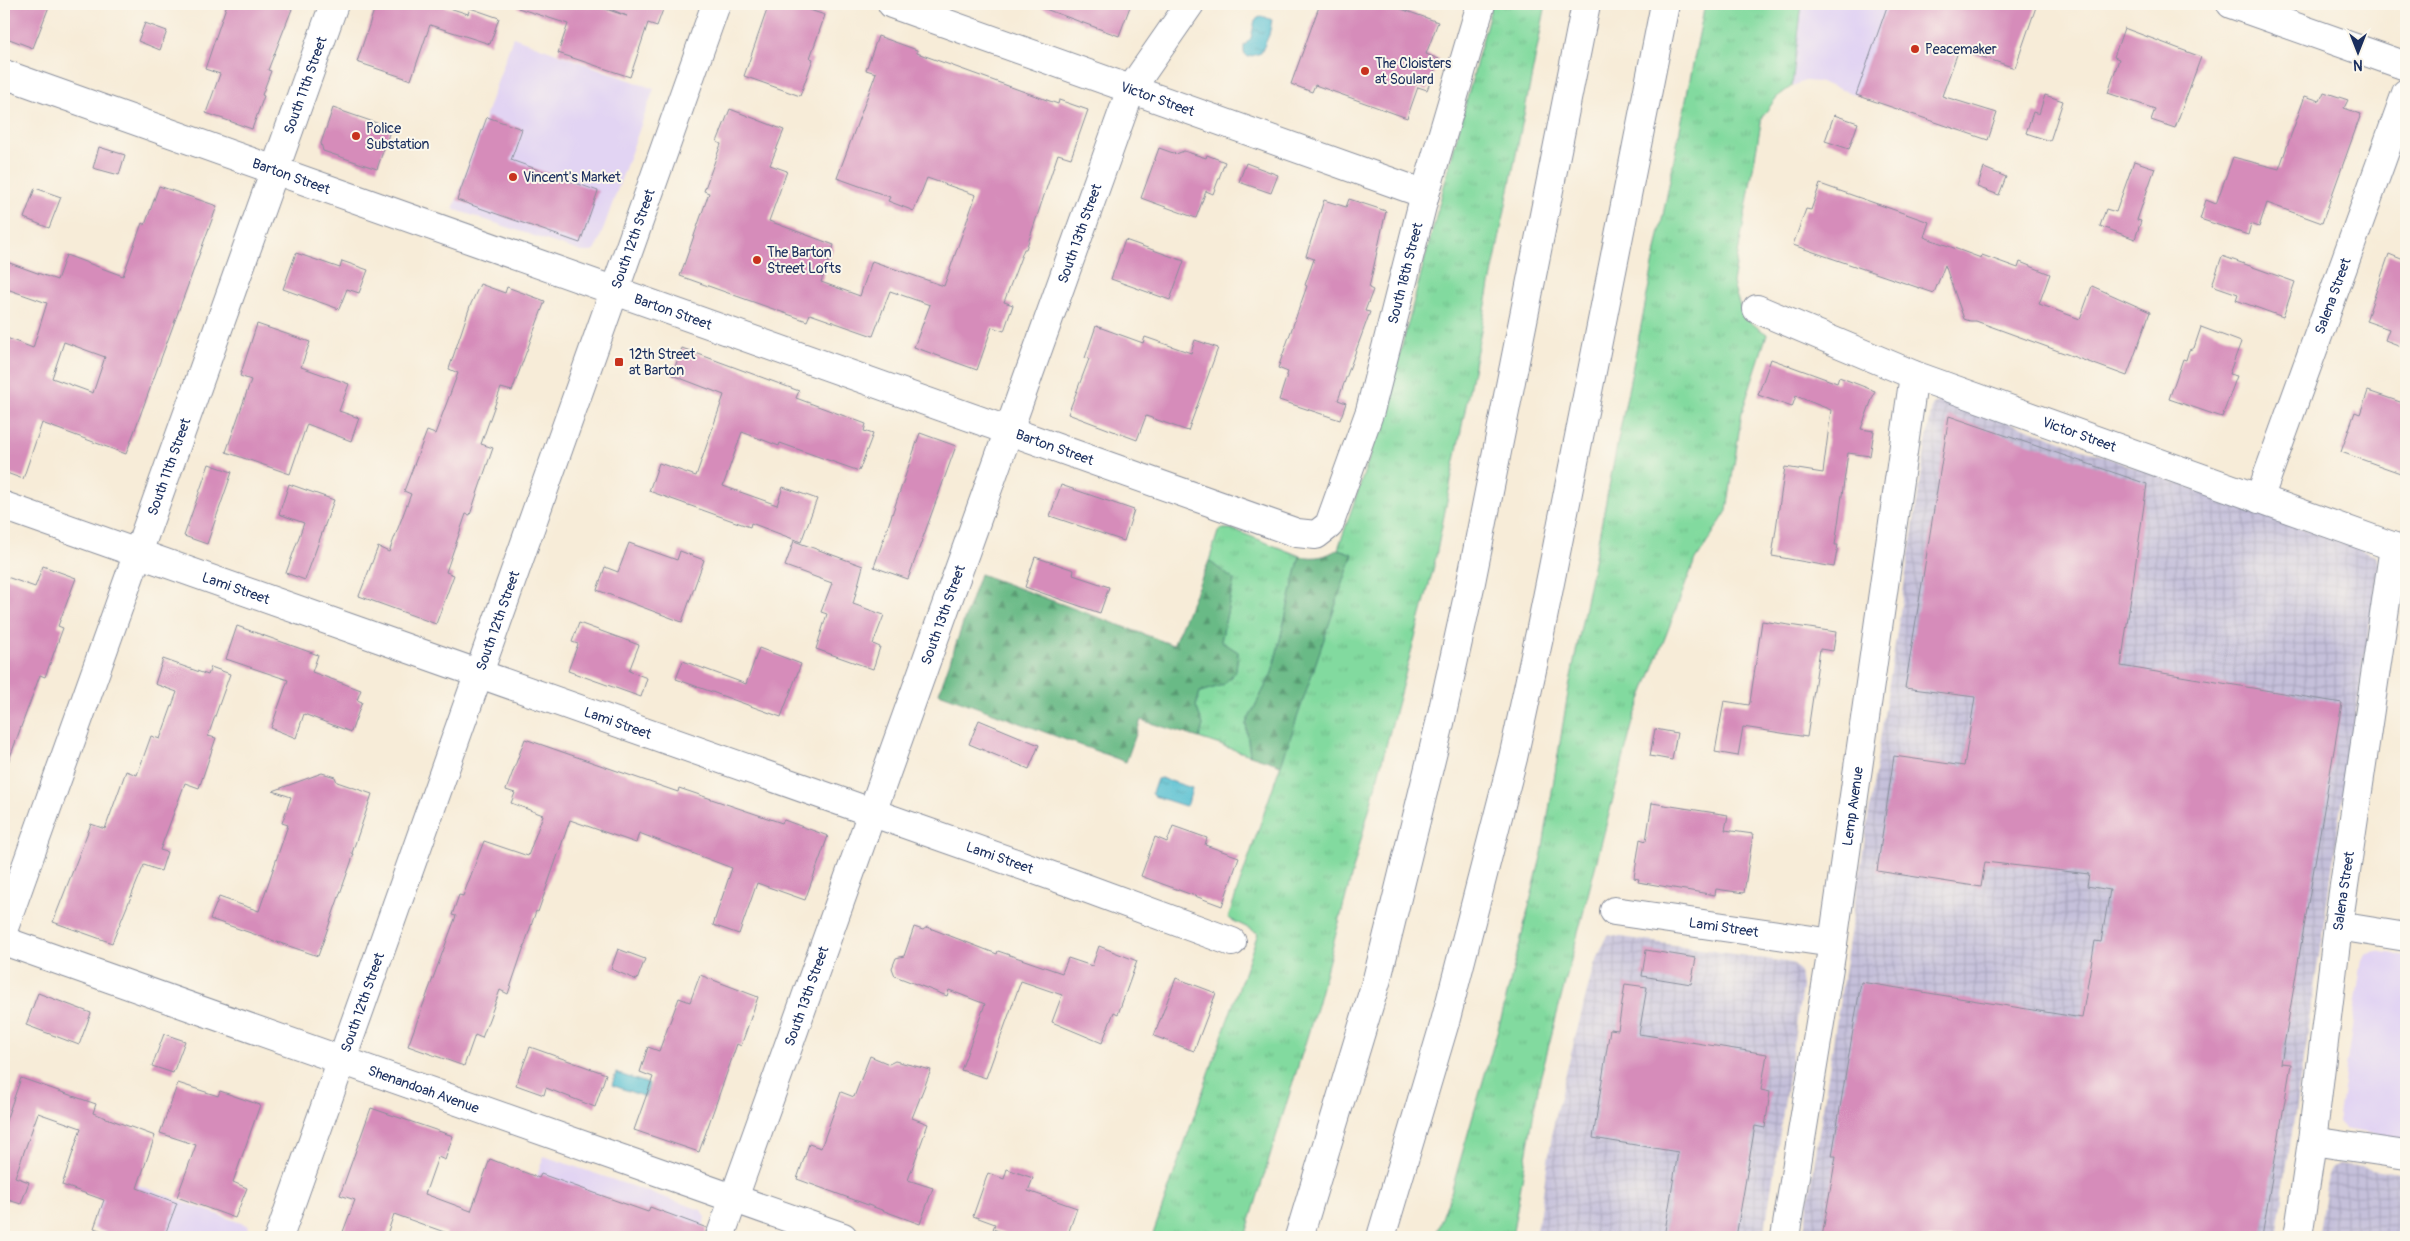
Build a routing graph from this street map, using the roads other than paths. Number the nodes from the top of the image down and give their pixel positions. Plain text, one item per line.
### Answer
1 (334, 4) edge
2 (716, 4) edge
3 (892, 4) edge
4 (1190, 4) edge
5 (1481, 4) edge
6 (1586, 4) edge
7 (1665, 4) edge
8 (2230, 4) edge
9 (2406, 66) edge
10 (4, 74) edge
11 (1131, 89) junction
12 (2406, 93) edge
13 (274, 170) junction
14 (1425, 194) junction
15 (615, 291) junction
16 (1757, 310) dead end
17 (1914, 375) junction
18 (1008, 431) junction
19 (2259, 498) junction
20 (4, 506) edge
21 (1316, 535) joint
22 (2400, 549) edge
23 (138, 553) junction
24 (479, 674) junction
25 (871, 813) junction
26 (1614, 911) dead end
27 (2338, 926) junction
28 (4, 928) edge
29 (2406, 937) edge
30 (4, 941) edge
31 (1232, 942) dead end
32 (1833, 943) junction
33 (342, 1060) junction
34 (2312, 1141) junction
35 (2406, 1155) edge
36 (733, 1199) junction
37 (279, 1237) edge
38 (720, 1237) edge
39 (843, 1237) edge
40 (1299, 1237) edge
41 (1381, 1237) edge
42 (1785, 1237) edge
43 (2298, 1237) edge

1 - 13 main road, South 11th Street
2 - 15 main road, South 12th Street
3 - 11 main road, Victor Street
4 - 11 main road, South 13th Street
5 - 14 main road, South 18th Street
6 - 40 main road
7 - 41 main road
8 - 9 main road
10 - 13 main road, Barton Street
11 - 14 main road, Victor Street
11 - 18 main road, South 13th Street
12 - 19 main road, Salena Street
13 - 15 main road, Barton Street
13 - 23 main road, South 11th Street
14 - 21 main road, South 18th Street
15 - 18 main road, Barton Street
15 - 24 main road, South 12th Street
16 - 17 main road, Victor Street
17 - 19 main road, Victor Street
17 - 32 main road, Lemp Avenue
18 - 21 main road, Barton Street
18 - 25 main road, South 13th Street
19 - 22 main road, Victor Street
20 - 23 main road, Lami Street
22 - 27 main road, Salena Street
23 - 24 main road, Lami Street
23 - 28 main road, South 11th Street
24 - 25 main road, Lami Street
24 - 33 main road, South 12th Street
25 - 31 main road, Lami Street
25 - 36 main road, South 13th Street
26 - 32 main road, Lami Street
27 - 29 main road
27 - 34 main road, Salena Street
30 - 33 main road, Shenandoah Avenue
32 - 42 main road, Lemp Avenue
33 - 36 main road, Shenandoah Avenue
33 - 37 main road, South 12th Street
34 - 35 main road
34 - 43 main road, Salena Street
36 - 38 main road, South 13th Street
36 - 39 main road, Shenandoah Avenue

